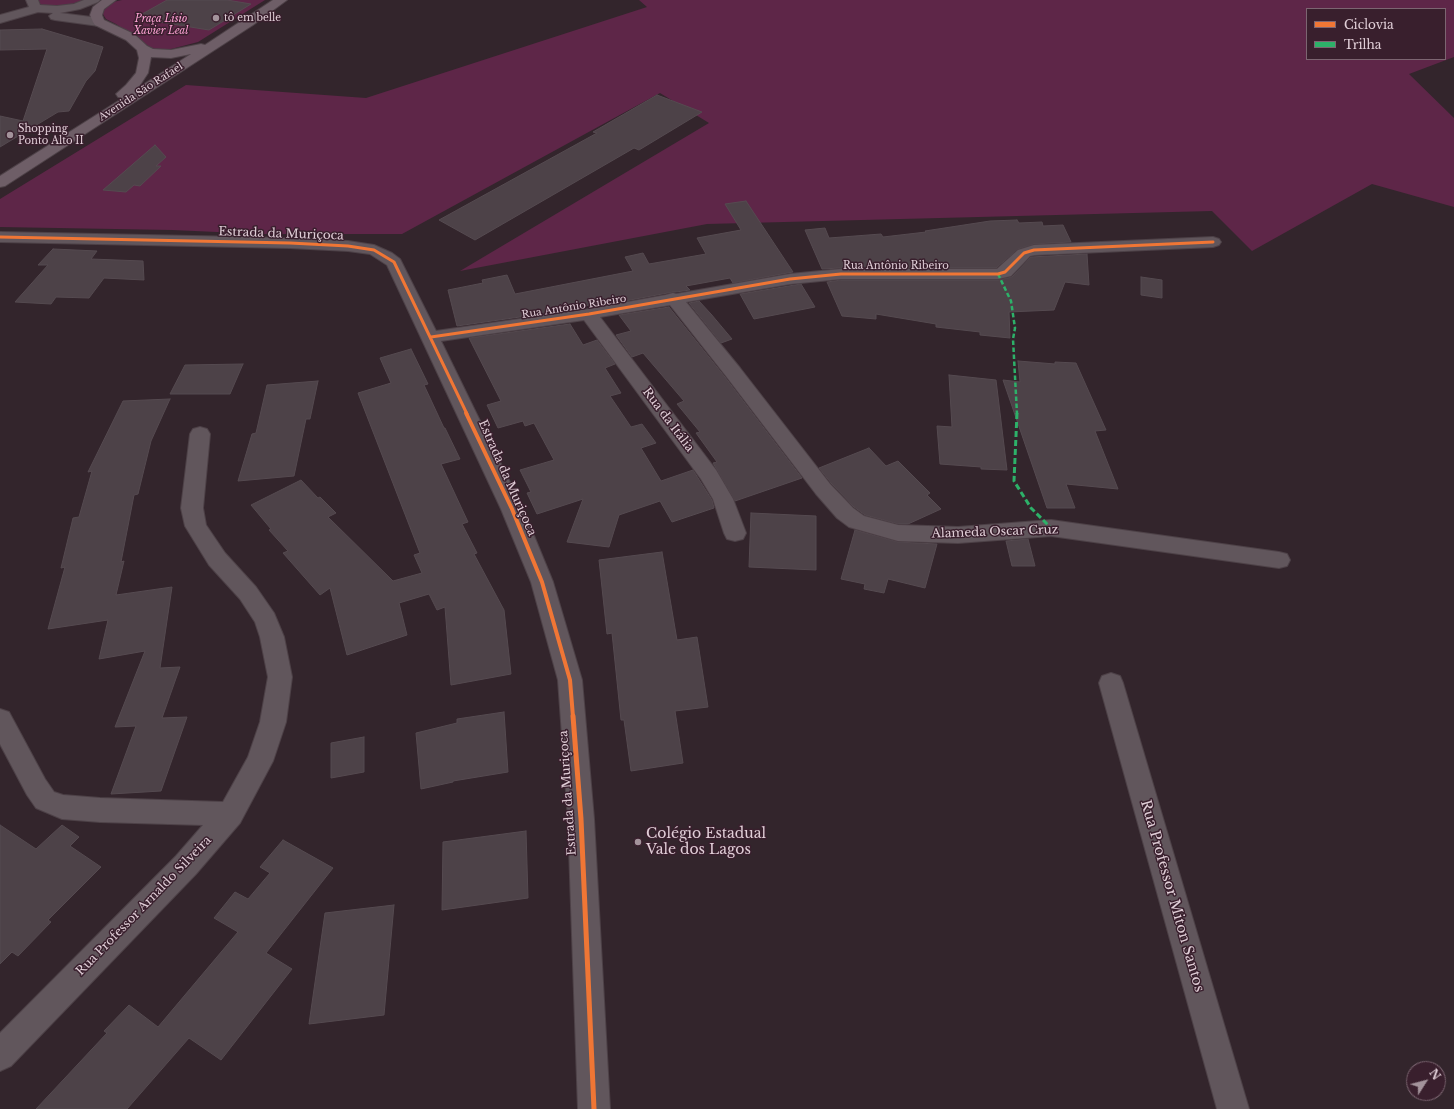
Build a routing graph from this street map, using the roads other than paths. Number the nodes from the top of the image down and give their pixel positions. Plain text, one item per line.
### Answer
1 (94, 0) edge
2 (110, 0) edge
3 (281, 0) edge
4 (36, 5) edge
5 (0, 19) edge
6 (100, 22) junction
7 (217, 42) junction
8 (144, 49) junction
9 (0, 172) edge
10 (0, 183) edge
11 (0, 237) edge
12 (1213, 242) dead end
13 (673, 298) junction
14 (589, 314) junction
15 (431, 337) junction
16 (200, 434) dead end
17 (735, 532) dead end
18 (1279, 560) dead end
19 (1112, 683) dead end
20 (0, 720) edge
21 (230, 814) junction
22 (0, 1055) edge
23 (594, 1109) edge
24 (1233, 1109) edge

1 - 4 street
2 - 6 main road
3 - 7 main road, Avenida São Rafael
4 - 5 street
4 - 6 street
6 - 8 main road
7 - 8 main road
7 - 10 main road, Avenida São Rafael
8 - 9 main road, Avenida São Rafael
11 - 15 street, Estrada da Muriçoca
12 - 13 street, Rua Antônio Ribeiro
13 - 14 street, Rua Antônio Ribeiro
13 - 18 street, Alameda Oscar Cruz
14 - 15 street, Rua Antônio Ribeiro
14 - 17 street, Rua da Itália
15 - 23 street, Estrada da Muriçoca
16 - 21 street, Rua Professor Arnaldo Silveira
19 - 24 street, Rua Professor Miton Santos
20 - 21 street
21 - 22 street, Rua Professor Arnaldo Silveira

